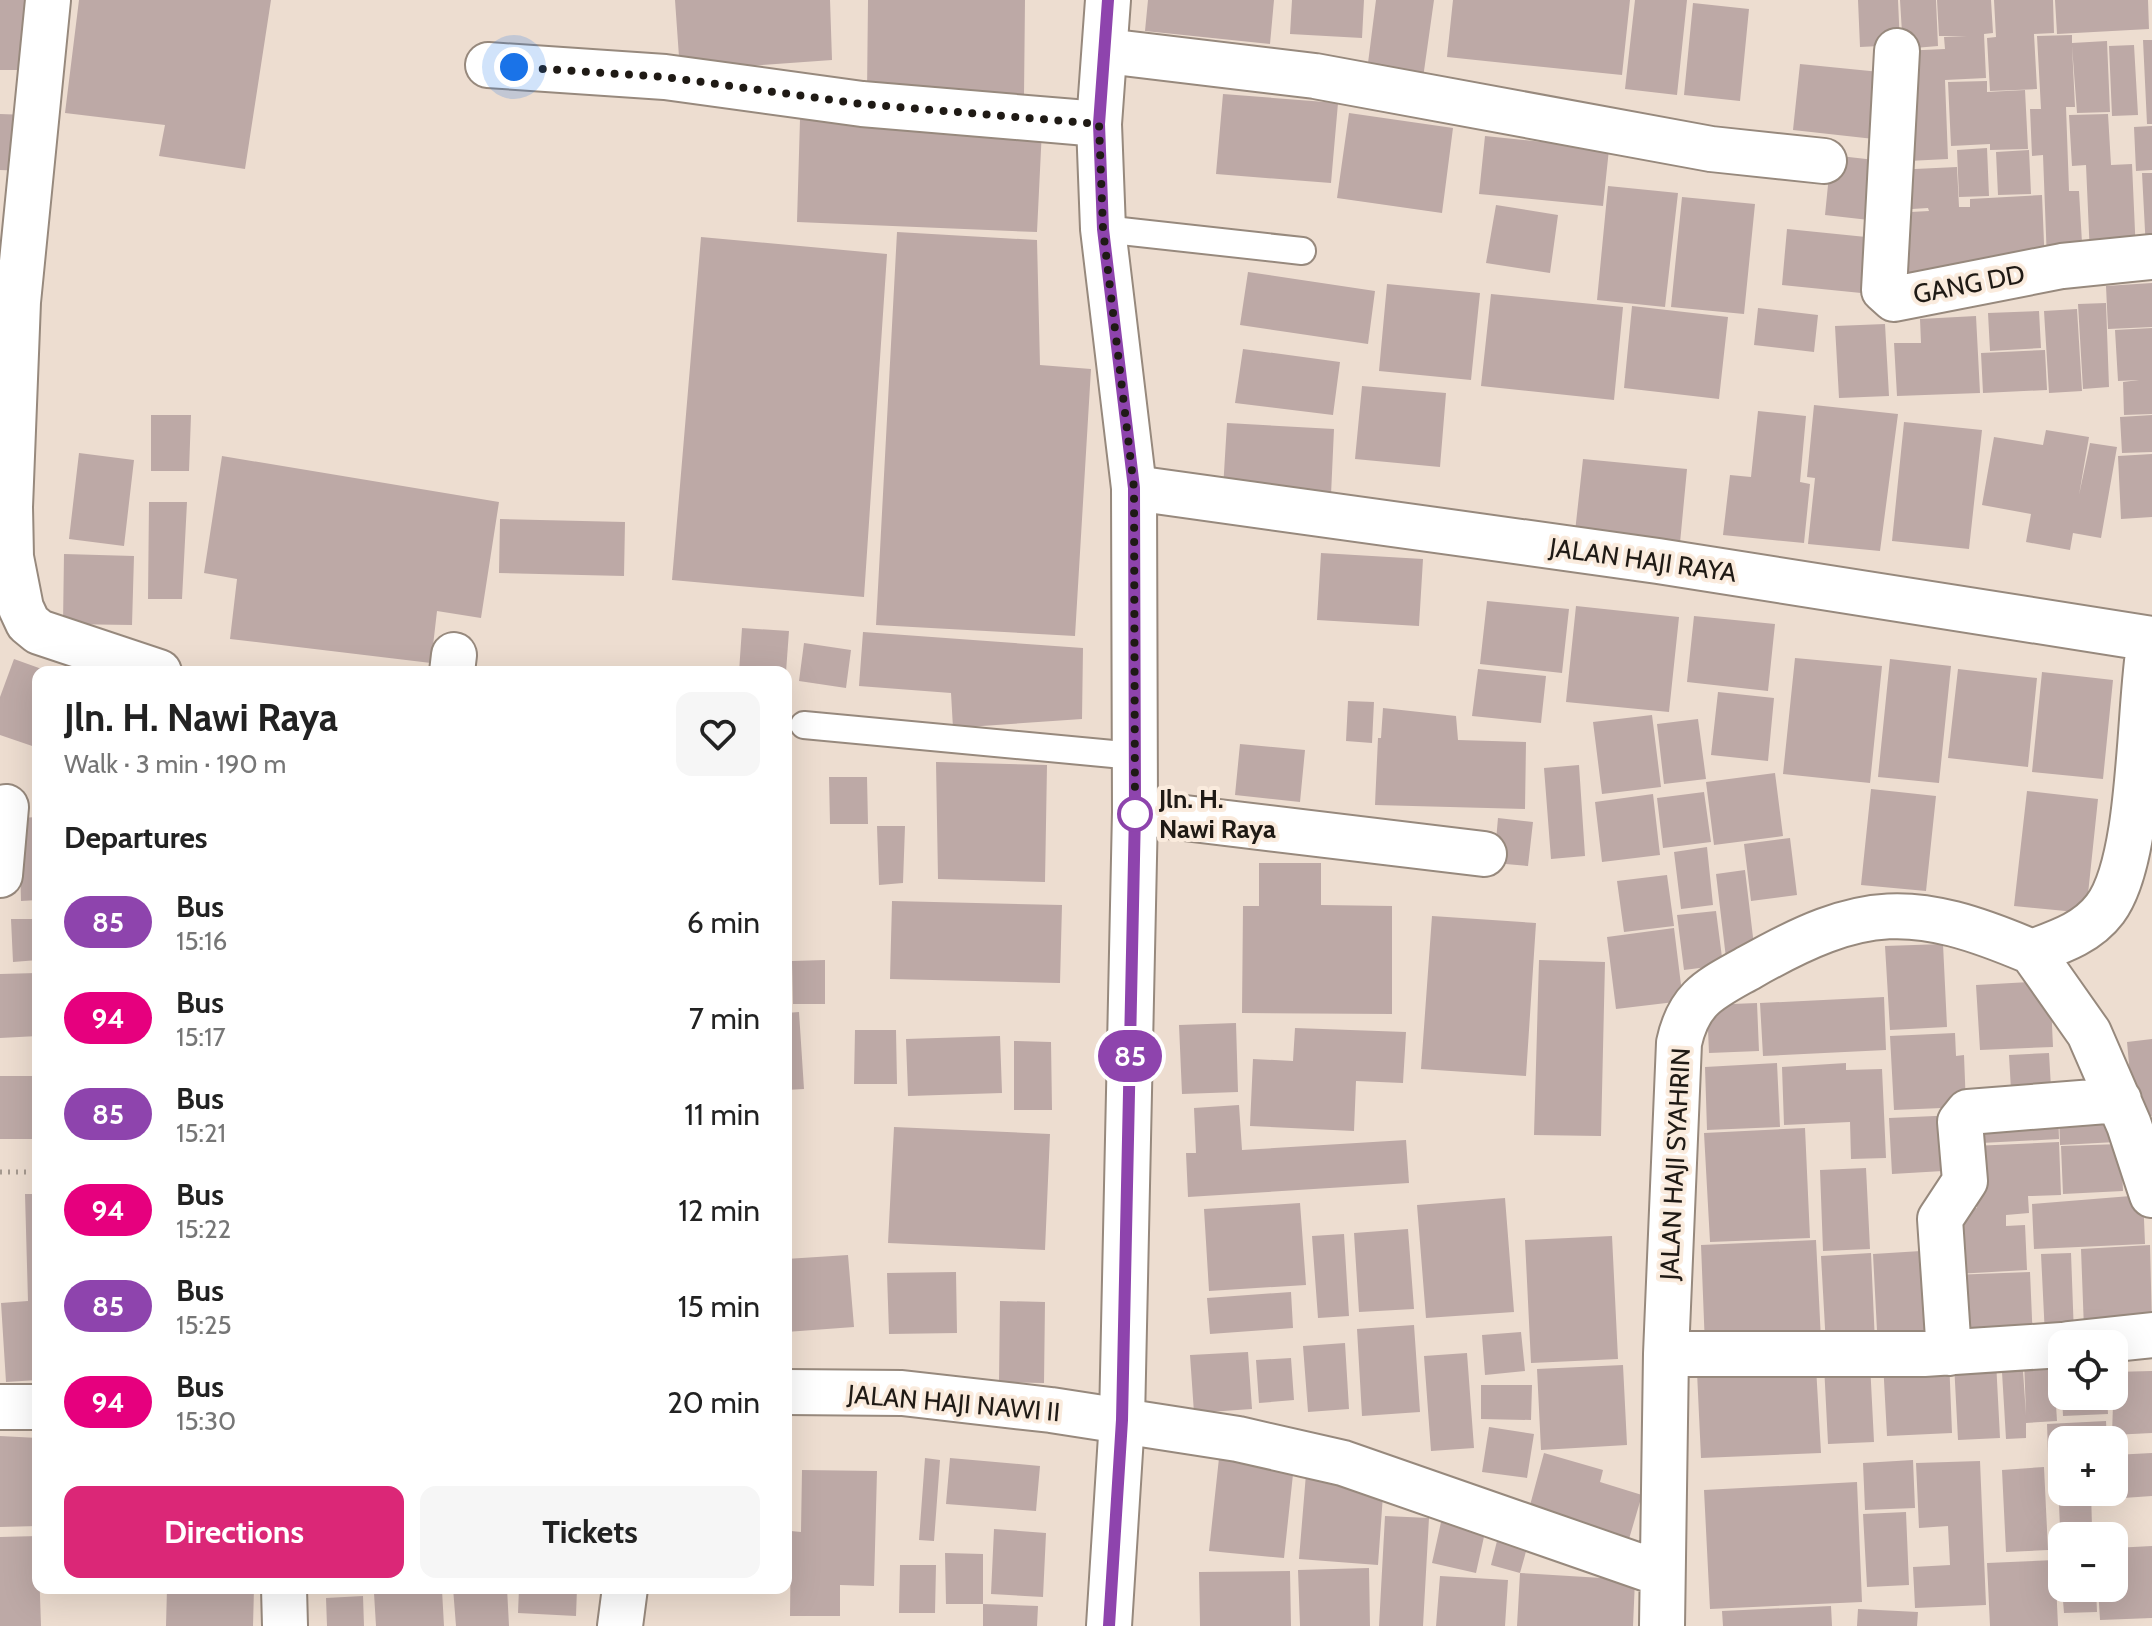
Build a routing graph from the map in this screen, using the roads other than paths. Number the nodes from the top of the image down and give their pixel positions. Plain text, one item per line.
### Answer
1 (48, 0) edge
2 (1108, 0) edge
3 (1106, 51) junction
4 (1897, 51) dead end
5 (488, 65) dead end
6 (19, 85) edge
7 (1099, 124) junction
8 (1824, 161) dead end
9 (1103, 229) junction
10 (1302, 251) dead end
11 (2152, 257) edge
12 (9, 300) edge
13 (1134, 488) junction
14 (2151, 639) edge
15 (141, 666) edge
16 (804, 725) dead end
17 (1134, 756) junction
18 (15, 807) edge
19 (1135, 812) junction
20 (1484, 854) dead end
21 (0, 875) edge
22 (2032, 952) junction
23 (2119, 1100) junction
24 (2152, 1195) edge
25 (2152, 1335) edge
26 (2128, 1338) edge
27 (2048, 1346) edge
28 (1949, 1353) junction
29 (1666, 1354) junction
30 (792, 1392) edge
31 (0, 1407) edge
32 (32, 1407) edge
33 (1122, 1420) junction
34 (1662, 1574) junction
35 (284, 1594) edge
36 (624, 1594) edge
37 (285, 1626) edge
38 (620, 1626) edge
39 (1109, 1626) edge
40 (1662, 1626) edge

1 - 6 street
2 - 3 street
3 - 7 street
3 - 8 street
4 - 11 street, GANG DD
5 - 7 street
6 - 12 street
7 - 9 street
9 - 10 lane
9 - 13 street
12 - 15 street
13 - 14 street, JALAN HAJI RAYA
13 - 17 street
14 - 22 street
16 - 17 lane
17 - 19 street
18 - 21 street
19 - 20 street
19 - 33 street
22 - 23 street
22 - 29 street, JALAN HAJI SYAHRIN
23 - 24 street
23 - 28 street
25 - 26 street
27 - 28 street
28 - 29 street
29 - 34 street, JALAN HAJI SYAHRIN
30 - 33 street, JALAN HAJI NAWI II
31 - 32 street
33 - 34 street
33 - 39 street
34 - 40 street, JALAN HAJI SYAHRIN
35 - 37 street
36 - 38 street

